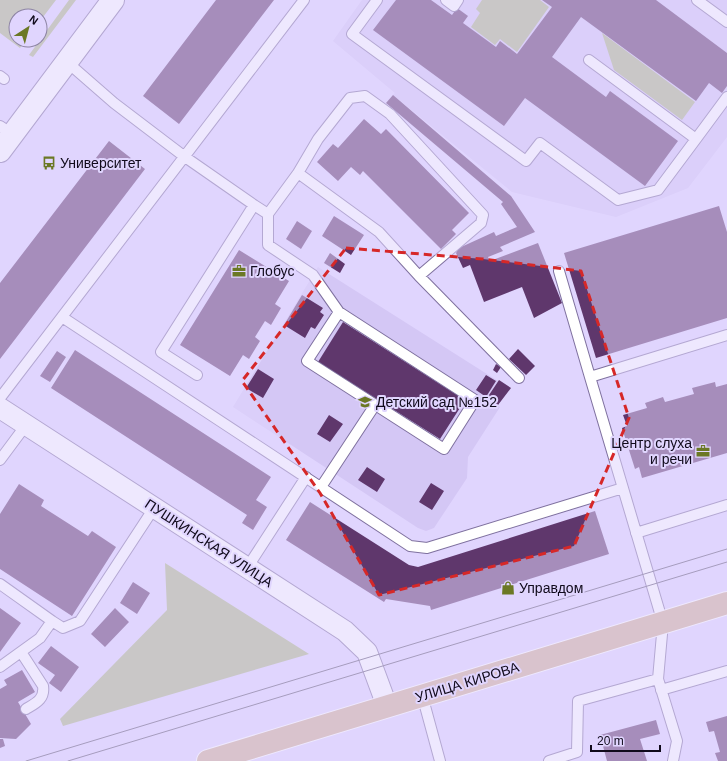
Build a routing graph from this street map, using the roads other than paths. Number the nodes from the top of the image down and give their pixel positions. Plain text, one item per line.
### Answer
1 (113, 0) edge
2 (304, 0) edge
3 (377, 0) edge
4 (446, 0) edge
5 (458, 0) edge
6 (697, 0) edge
7 (727, 22) edge
8 (589, 60) dead end
9 (67, 62) junction
10 (727, 97) edge
11 (4, 137) edge
12 (696, 139) junction
13 (185, 157) junction
14 (298, 173) junction
15 (254, 205) junction
16 (268, 214) junction
17 (559, 271) dead end
18 (420, 276) junction
19 (339, 312) junction
20 (62, 316) junction
21 (727, 335) edge
22 (197, 375) dead end
23 (590, 377) junction
24 (519, 378) dead end
25 (0, 398) edge
26 (375, 404) junction
27 (0, 408) edge
28 (26, 425) junction
29 (0, 460) edge
30 (306, 477) junction
31 (321, 487) junction
32 (623, 488) junction
33 (727, 505) edge
34 (154, 508) junction
35 (636, 533) junction
36 (247, 568) junction
37 (0, 584) edge
38 (727, 603) edge
39 (52, 620) junction
40 (663, 623) junction
41 (20, 652) junction
42 (0, 667) edge
43 (727, 671) edge
44 (658, 679) junction
45 (661, 690) junction
46 (422, 695) junction
47 (387, 706) junction
48 (26, 709) dead end
49 (208, 761) edge
50 (440, 761) edge
51 (549, 761) edge
52 (673, 761) edge

1 - 9 main road
2 - 13 lane
3 - 12 lane
4 - 5 lane
6 - 7 lane
8 - 12 lane
9 - 11 main road
9 - 13 lane
10 - 12 lane
13 - 15 lane
13 - 20 lane
14 - 16 lane
14 - 18 lane
14 - 18 lane
15 - 16 lane
15 - 22 lane
16 - 19 lane
17 - 23 lane
18 - 24 lane
19 - 26 lane
19 - 26 lane
20 - 25 lane
20 - 30 lane
21 - 23 lane
23 - 32 lane
26 - 31 lane
27 - 28 street, ПУШКИНСКАЯ УЛИЦА
28 - 29 lane
28 - 34 street, ПУШКИНСКАЯ УЛИЦА
30 - 31 lane
30 - 36 lane
31 - 32 lane
32 - 35 lane
33 - 35 lane
34 - 36 street, ПУШКИНСКАЯ УЛИЦА
34 - 39 lane
35 - 40 lane
36 - 47 street, ПУШКИНСКАЯ УЛИЦА
37 - 39 lane
38 - 40 main road, УЛИЦА КИРОВА
39 - 41 lane
40 - 44 lane
40 - 46 main road, УЛИЦА КИРОВА
41 - 42 lane
41 - 48 lane
43 - 45 lane
44 - 45 lane
44 - 51 lane
45 - 52 lane
46 - 47 main road, УЛИЦА КИРОВА
46 - 50 lane
47 - 49 main road, УЛИЦА КИРОВА

